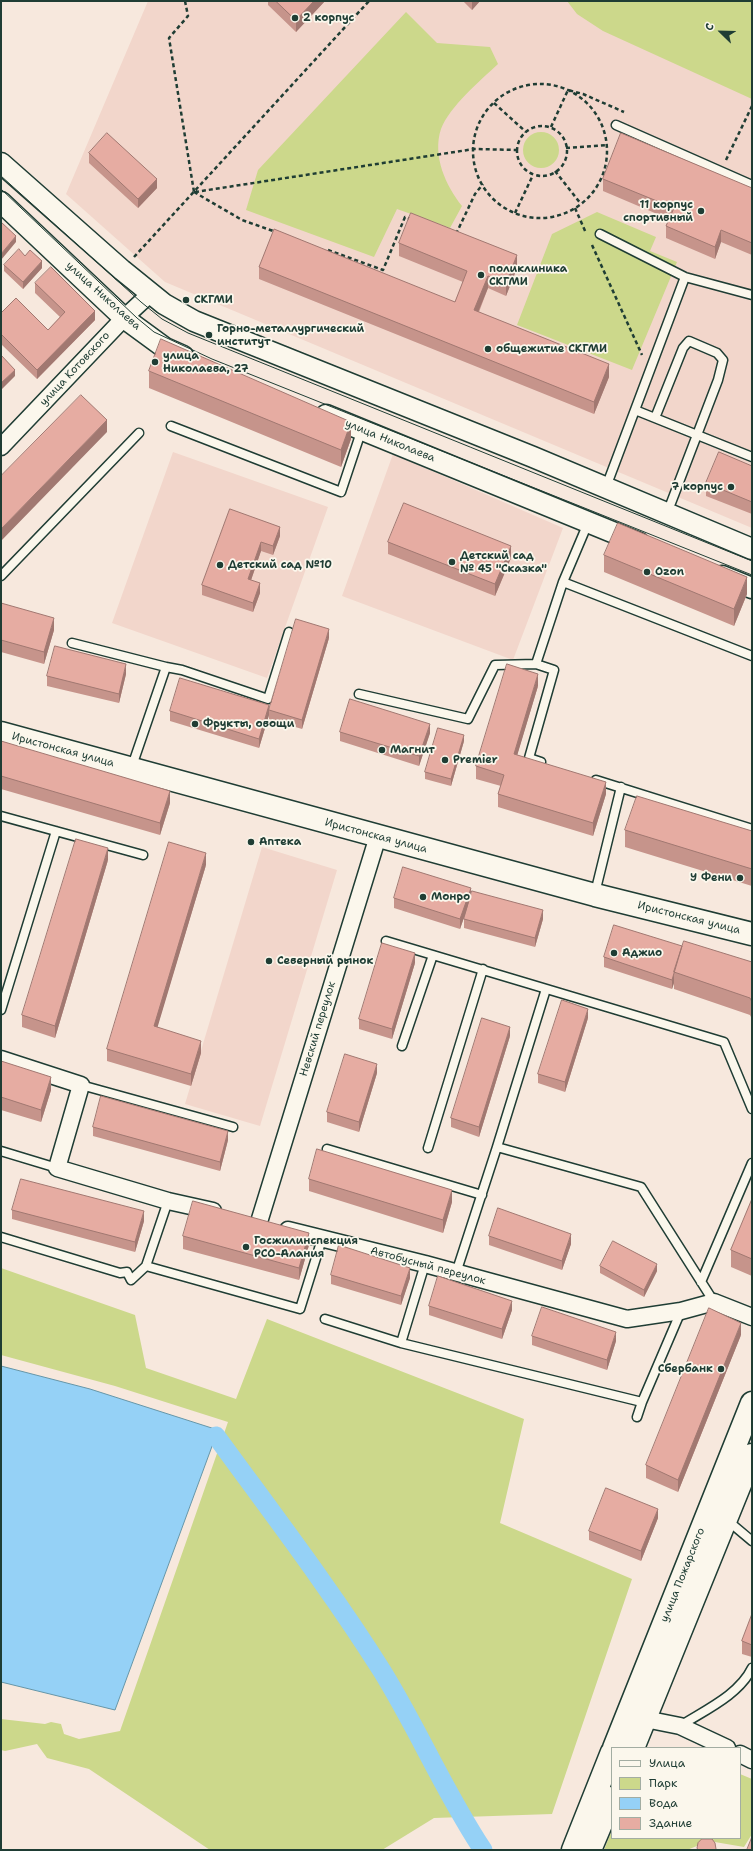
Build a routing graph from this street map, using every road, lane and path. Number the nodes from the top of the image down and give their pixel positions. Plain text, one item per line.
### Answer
1 (185, 1) edge
2 (369, 1) edge
3 (568, 90) junction
4 (494, 103) junction
5 (752, 106) edge
6 (626, 114) dead end
7 (616, 125) dead end
8 (551, 127) junction
9 (526, 132) junction
10 (607, 145) junction
11 (566, 148) junction
12 (474, 150) junction
13 (517, 150) junction
14 (720, 157) dead end
15 (1, 163) edge
16 (555, 171) junction
17 (533, 175) junction
18 (483, 184) junction
19 (752, 185) edge
20 (194, 192) junction
21 (1, 202) edge
22 (581, 204) junction
23 (575, 208) junction
24 (515, 213) junction
25 (412, 220) edge
26 (279, 233) edge
27 (448, 233) edge
28 (600, 234) dead end
29 (588, 236) dead end
30 (591, 243) dead end
31 (324, 249) edge
32 (122, 270) junction
33 (685, 277) junction
34 (151, 293) junction
35 (752, 295) edge
36 (124, 318) junction
37 (200, 364) edge
38 (652, 366) junction
39 (308, 408) edge
40 (635, 410) junction
41 (655, 418) junction
42 (170, 426) dead end
43 (366, 432) junction
44 (140, 433) dead end
45 (698, 435) junction
46 (1, 447) edge
47 (752, 457) edge
48 (605, 488) junction
49 (671, 504) dead end
50 (589, 522) junction
51 (752, 549) edge
52 (660, 551) edge
53 (702, 568) edge
54 (1, 576) edge
55 (563, 582) junction
56 (752, 588) edge
57 (289, 632) dead end
58 (72, 643) dead end
59 (752, 656) edge
60 (536, 664) junction
61 (166, 667) junction
62 (359, 694) dead end
63 (1, 733) edge
64 (552, 766) edge
65 (131, 769) junction
66 (590, 778) edge
67 (621, 787) junction
68 (1, 816) edge
69 (752, 828) edge
70 (56, 832) junction
71 (378, 836) junction
72 (143, 856) dead end
73 (595, 895) junction
74 (752, 934) edge
75 (386, 941) dead end
76 (433, 955) junction
77 (483, 969) junction
78 (546, 990) junction
79 (1, 1010) edge
80 (402, 1046) dead end
81 (1, 1059) edge
82 (81, 1085) junction
83 (752, 1109) edge
84 (233, 1127) dead end
85 (497, 1147) junction
86 (428, 1148) dead end
87 (327, 1149) dead end
88 (1, 1151) edge
89 (752, 1163) edge
90 (58, 1168) junction
91 (482, 1195) junction
92 (168, 1201) junction
93 (244, 1218) junction
94 (1, 1237) edge
95 (322, 1239) junction
96 (425, 1264) junction
97 (146, 1266) junction
98 (456, 1273) junction
99 (701, 1282) junction
100 (714, 1302) junction
101 (681, 1311) junction
102 (752, 1317) edge
103 (325, 1319) dead end
104 (401, 1343) junction
105 (642, 1402) junction
106 (752, 1403) edge
107 (637, 1417) dead end
108 (752, 1455) edge
109 (726, 1520) junction
110 (752, 1540) edge
111 (752, 1668) edge
112 (645, 1719) junction
113 (680, 1726) junction
114 (614, 1747) edge
115 (633, 1747) edge
116 (725, 1747) edge
117 (741, 1754) edge
118 (611, 1755) edge
119 (752, 1760) edge
120 (611, 1800) edge
121 (584, 1844) edge

1 - 20 path
2 - 20 path
3 - 4 path
3 - 6 path
3 - 8 path
3 - 10 path
4 - 9 path
4 - 12 path
5 - 14 path
7 - 19 lane
8 - 9 path
8 - 11 path
9 - 13 path
10 - 11 path
10 - 22 path
11 - 16 path
12 - 13 path
12 - 18 path
12 - 20 path
13 - 17 path
15 - 32 street
16 - 17 path
16 - 22 path
17 - 24 path
18 - 24 path
18 - 27 path
20 - 26 path
20 - 32 path
21 - 36 street, улица Николаева
22 - 23 path
23 - 24 path
23 - 29 path
25 - 31 path
28 - 33 lane
30 - 38 path
32 - 34 street
33 - 35 lane
33 - 38 lane
34 - 36 street, улица Котовского
34 - 48 street
36 - 37 street, улица Николаева
36 - 46 street, улица Котовского
38 - 40 lane
39 - 43 street, улица Николаева
40 - 41 lane
40 - 48 lane
41 - 45 lane
41 - 45 lane
42 - 43 lane
43 - 50 street, улица Николаева
44 - 54 lane
45 - 47 lane
45 - 49 lane
48 - 51 street
50 - 52 street, улица Николаева
50 - 55 lane
53 - 56 street
55 - 59 lane
55 - 60 lane
57 - 61 lane
58 - 61 lane
60 - 62 lane
60 - 64 lane
61 - 65 lane
63 - 65 main road, Иристонская улица
65 - 71 main road, Иристонская улица
66 - 67 lane
67 - 69 lane
67 - 73 lane
68 - 70 lane
70 - 72 lane
70 - 79 lane
71 - 73 main road, Иристонская улица
71 - 93 street, Невский переулок
73 - 74 main road, Иристонская улица
75 - 76 lane
76 - 77 lane
76 - 80 lane
77 - 78 lane
77 - 86 lane
78 - 83 lane
78 - 85 lane
81 - 82 street
82 - 84 lane
82 - 90 street
85 - 91 lane
85 - 99 lane
87 - 91 lane
88 - 90 lane, Автобусный переулок
89 - 99 lane
90 - 92 street, Автобусный переулок
91 - 98 lane
92 - 93 street, Автобусный переулок
92 - 97 lane
93 - 95 street, Автобусный переулок
94 - 97 lane
95 - 96 street, Автобусный переулок
95 - 97 lane
96 - 98 street, Автобусный переулок
96 - 104 lane
98 - 101 street, Автобусный переулок
99 - 100 lane
100 - 101 street, Автобусный переулок
100 - 102 street
101 - 105 lane
103 - 104 lane
104 - 105 lane
105 - 107 lane
106 - 114 main road, улица Пожарского
108 - 109 main road, улица Пожарского
109 - 110 lane
109 - 112 main road, улица Пожарского
111 - 113 lane
112 - 113 street
112 - 115 main road, улица Пожарского
113 - 116 street
117 - 119 street
118 - 121 main road
120 - 121 main road

